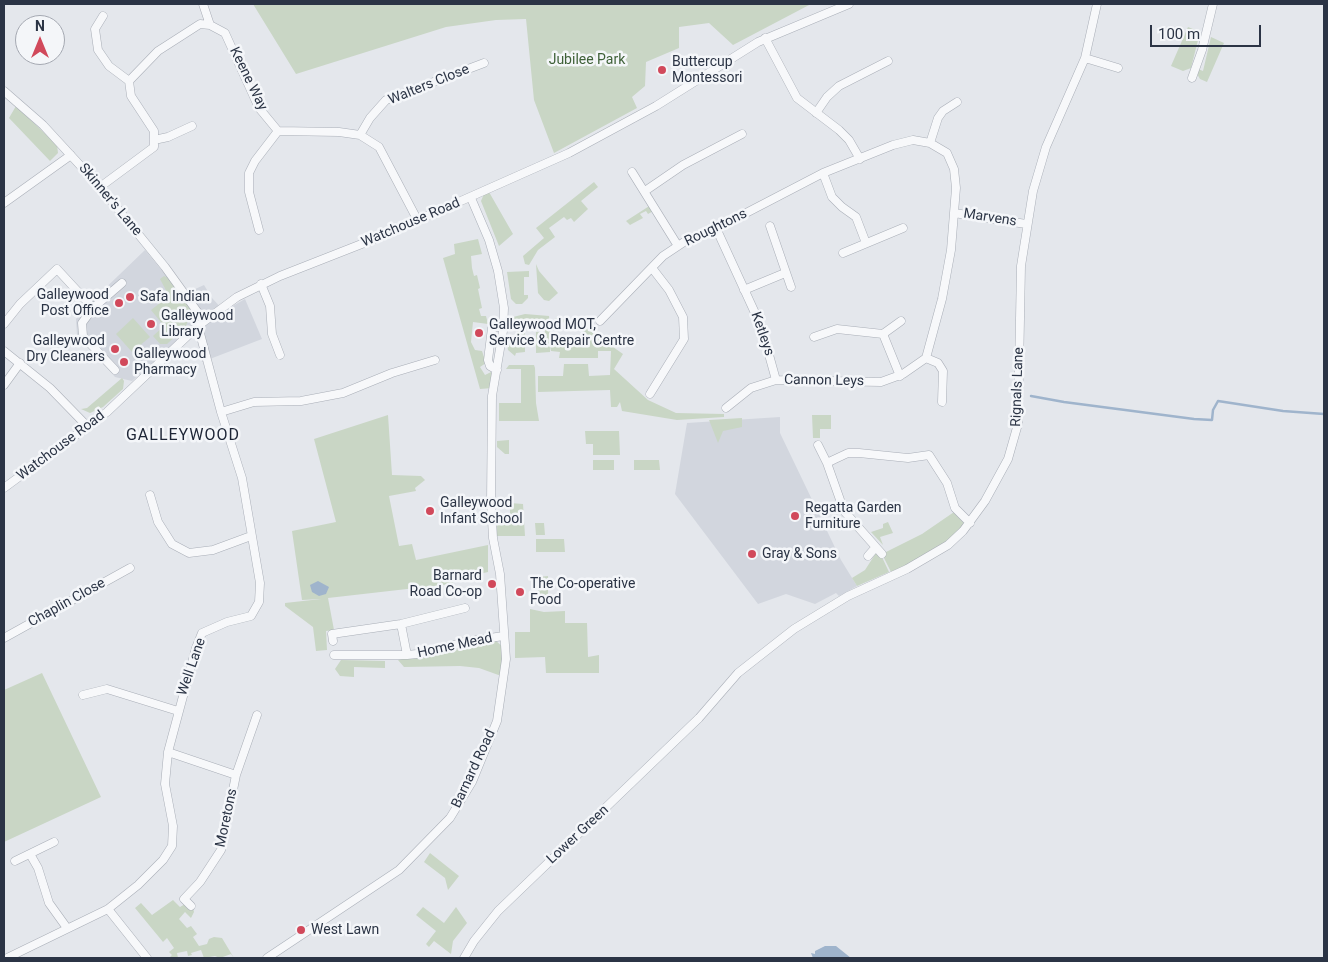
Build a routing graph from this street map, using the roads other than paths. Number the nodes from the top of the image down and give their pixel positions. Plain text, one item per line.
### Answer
1 (203, 4) edge
2 (849, 4) edge
3 (1097, 4) edge
4 (1213, 4) edge
5 (103, 16) dead end
6 (210, 25) junction
7 (766, 38) junction
8 (1085, 58) junction
9 (888, 61) dead end
10 (484, 63) dead end
11 (1118, 68) dead end
12 (1192, 78) dead end
13 (129, 81) junction
14 (4, 91) edge
15 (957, 102) dead end
16 (816, 113) junction
17 (192, 126) dead end
18 (278, 131) junction
19 (742, 134) dead end
20 (360, 135) junction
21 (154, 140) junction
22 (930, 143) junction
23 (71, 155) junction
24 (860, 159) junction
25 (632, 172) dead end
26 (824, 173) junction
27 (100, 187) junction
28 (645, 191) junction
29 (471, 198) junction
30 (4, 203) edge
31 (954, 213) junction
32 (418, 220) junction
33 (1026, 224) junction
34 (770, 226) dead end
35 (716, 228) junction
36 (903, 228) dead end
37 (259, 230) dead end
38 (866, 243) junction
39 (678, 246) junction
40 (843, 253) dead end
41 (652, 268) junction
42 (784, 272) junction
43 (122, 283) dead end
44 (261, 284) junction
45 (791, 287) dead end
46 (744, 290) junction
47 (93, 308) junction
48 (600, 321) dead end
49 (901, 321) dead end
50 (201, 323) junction
51 (4, 324) edge
52 (504, 326) junction
53 (883, 334) junction
54 (814, 337) dead end
55 (4, 350) edge
56 (280, 355) dead end
57 (926, 358) junction
58 (435, 360) dead end
59 (20, 363) junction
60 (115, 370) dead end
61 (497, 370) junction
62 (900, 376) junction
63 (776, 380) junction
64 (4, 385) edge
65 (650, 394) dead end
66 (942, 402) dead end
67 (726, 408) dead end
68 (221, 412) junction
69 (88, 427) junction
70 (818, 445) dead end
71 (931, 446) dead end
72 (929, 455) junction
73 (827, 463) junction
74 (4, 488) edge
75 (150, 495) dead end
76 (970, 523) junction
77 (251, 536) junction
78 (875, 548) junction
79 (882, 554) dead end
80 (868, 556) dead end
81 (130, 568) dead end
82 (465, 608) dead end
83 (401, 624) junction
84 (503, 636) junction
85 (4, 638) edge
86 (333, 641) dead end
87 (334, 656) dead end
88 (407, 656) junction
89 (83, 695) dead end
90 (178, 711) junction
91 (256, 715) dead end
92 (699, 718) joint
93 (168, 752) junction
94 (236, 775) junction
95 (54, 842) dead end
96 (30, 854) junction
97 (15, 861) dead end
98 (191, 906) dead end
99 (108, 909) junction
100 (66, 928) junction
101 (7, 958) edge
102 (147, 958) edge
103 (267, 958) edge
104 (464, 958) edge

1 - 6 street
2 - 7 street, Watchouse Road
3 - 8 street, Rignals Lane
4 - 12 street
5 - 13 street
6 - 13 street
6 - 18 street, Keene Way
7 - 16 street
7 - 29 street, Watchouse Road
8 - 11 street
8 - 33 street, Rignals Lane
9 - 16 street
10 - 20 street, Walters Close
13 - 21 street
14 - 23 street, Skinner's Lane
15 - 22 street
16 - 24 street
17 - 21 street
18 - 20 street
18 - 37 street
19 - 28 street
20 - 32 street
21 - 27 street
22 - 24 street, Roughtons
22 - 31 street
23 - 27 street, Skinner's Lane
23 - 30 street
24 - 26 street, Roughtons
25 - 28 street
26 - 35 street, Roughtons
26 - 38 street
27 - 50 street, Skinner's Lane
28 - 39 street
29 - 32 street, Watchouse Road
29 - 52 street, Barnard Road
31 - 33 street, Marvens
31 - 57 street
32 - 44 street, Watchouse Road
33 - 76 street, Rignals Lane
34 - 42 street
35 - 39 street, Roughtons
35 - 46 street, Ketleys
36 - 38 street
38 - 40 street
39 - 41 street, Roughtons
41 - 48 street, Roughtons
41 - 65 street
42 - 45 street
42 - 46 street
43 - 47 street
44 - 50 street, Watchouse Road
44 - 56 street
46 - 63 street, Ketleys
47 - 51 street
47 - 60 street
49 - 53 street
50 - 68 street, Well Lane
50 - 69 street, Watchouse Road
52 - 61 street, Barnard Road
52 - 61 street
53 - 54 street
53 - 62 street
55 - 59 street
57 - 62 street, Cannon Leys
57 - 66 street
58 - 68 street
59 - 64 street
59 - 69 street
61 - 84 street, Barnard Road
62 - 63 street, Cannon Leys
63 - 67 street, Cannon Leys
68 - 77 street, Well Lane
69 - 74 street, Watchouse Road
70 - 73 street
71 - 72 street
72 - 73 street
72 - 76 street
73 - 78 street
75 - 77 street
76 - 92 street, Rignals Lane
77 - 90 street, Well Lane
78 - 79 street
78 - 80 street
81 - 85 street, Chaplin Close
82 - 83 street
83 - 86 street
83 - 88 street, Home Mead
84 - 88 street, Home Mead
84 - 103 street, Barnard Road
87 - 88 street, Home Mead
89 - 90 street
90 - 93 street, Well Lane
91 - 94 street, Moretons
92 - 104 street, Lower Green
93 - 94 street, Moretons
93 - 99 street, Well Lane
94 - 98 street, Moretons
95 - 96 street
96 - 97 street
96 - 100 street
99 - 100 street, Well Lane
99 - 102 street
100 - 101 street, Well Lane

